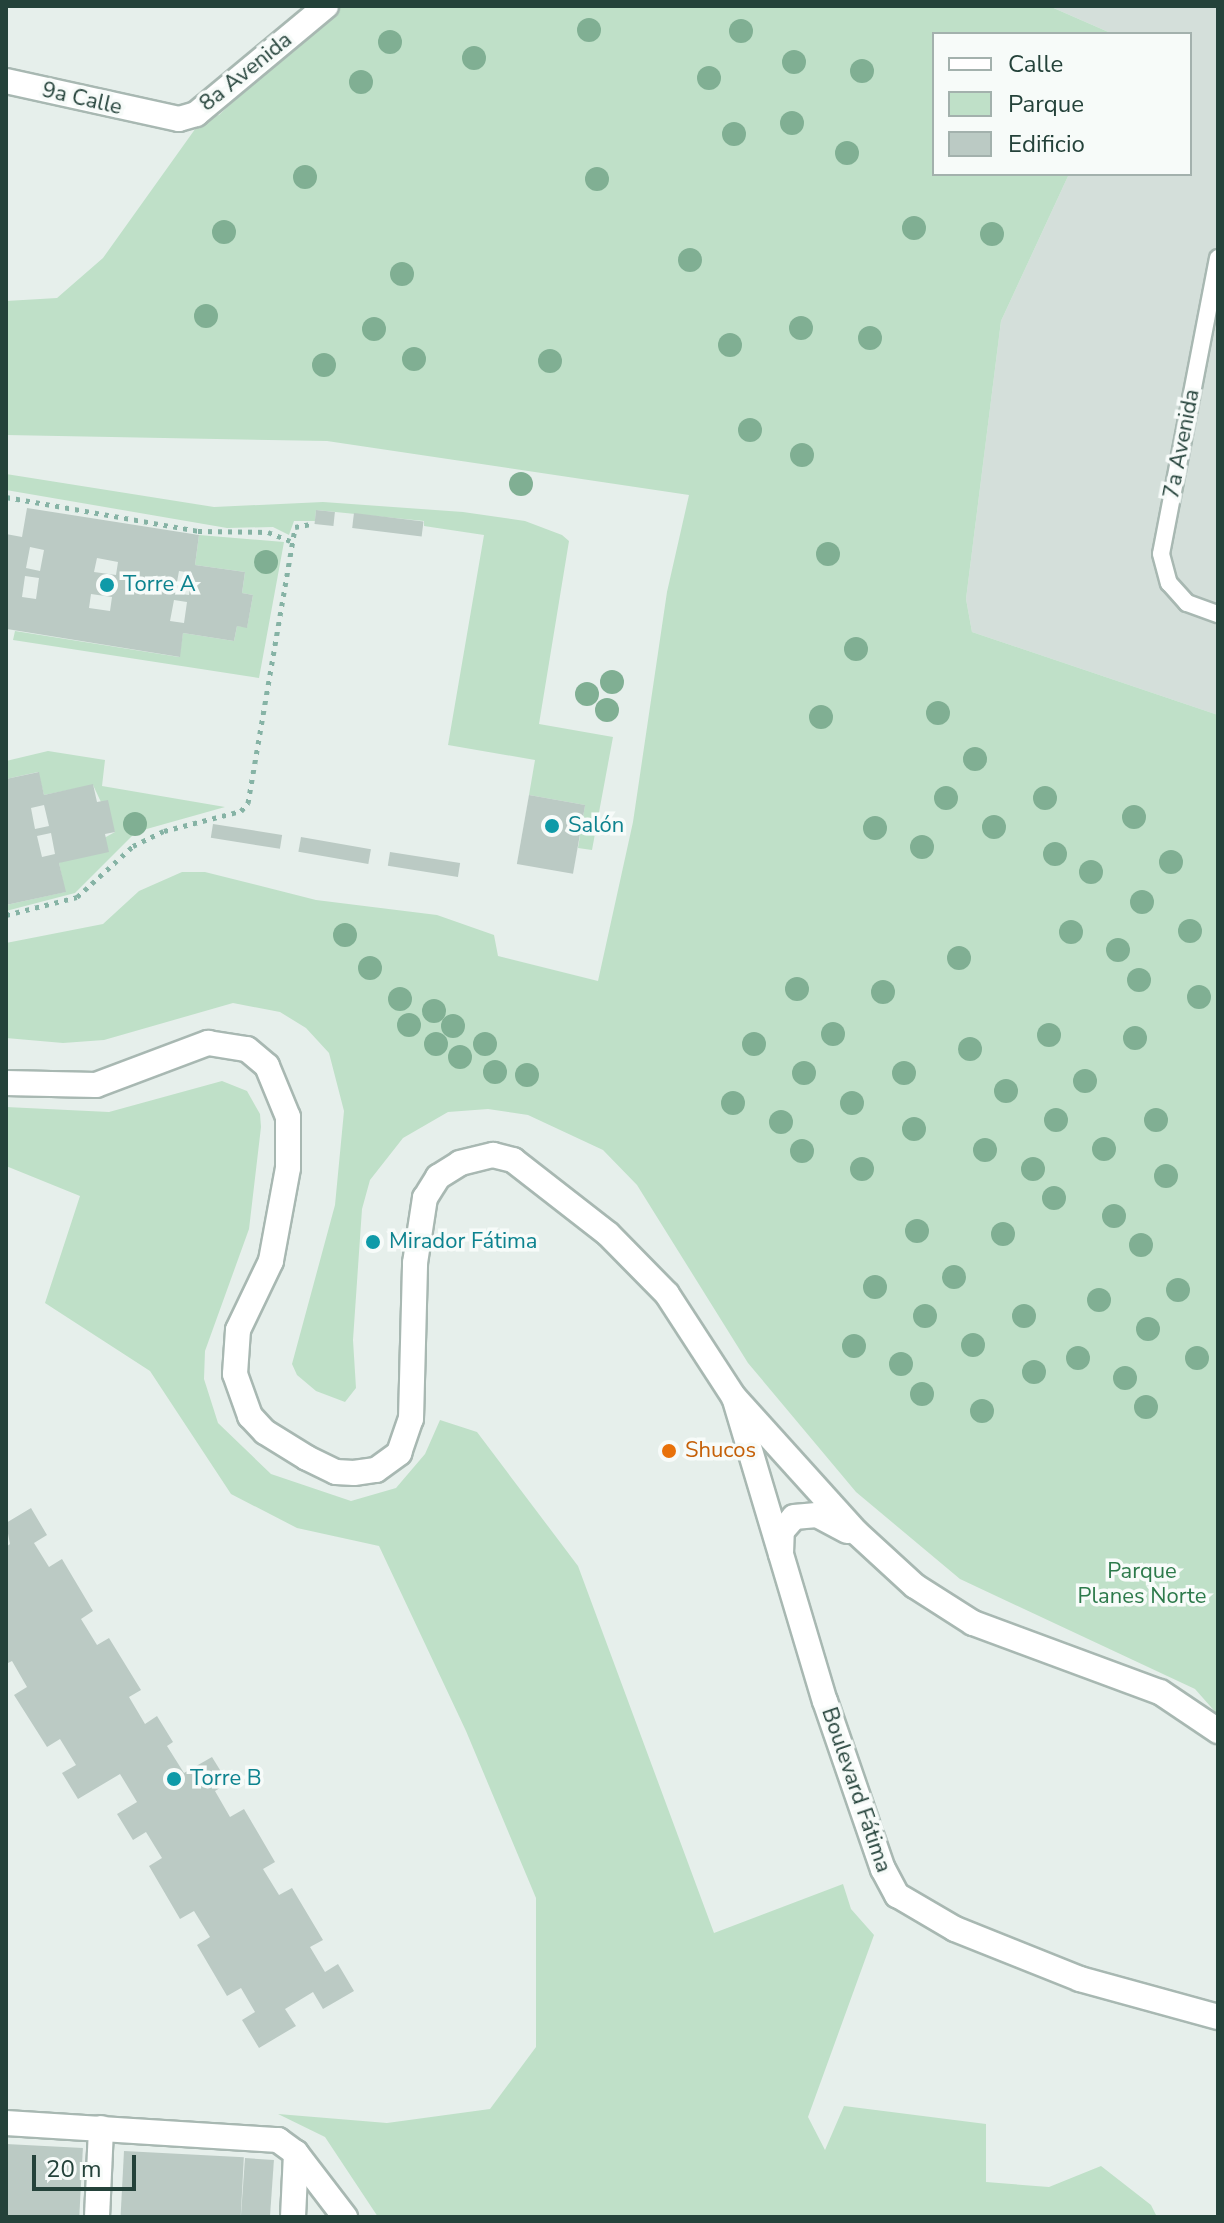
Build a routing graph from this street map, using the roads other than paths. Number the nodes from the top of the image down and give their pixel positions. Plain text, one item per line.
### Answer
1 (326, 6) edge
2 (6, 81) edge
3 (157, 117) joint
4 (1218, 258) edge
5 (1218, 614) edge
6 (6, 1083) edge
7 (734, 1397) junction
8 (872, 1548) junction
9 (781, 1564) junction
10 (1218, 1731) edge
11 (1218, 2017) edge
12 (6, 2123) edge
13 (101, 2128) junction
14 (296, 2153) junction
15 (97, 2217) edge
16 (293, 2217) edge
17 (345, 2217) edge

1 - 3 street, 8a Avenida
2 - 3 street, 9a Calle
4 - 5 lane, 7a Avenida
6 - 7 street, Boulevard Fátima
7 - 8 street, Boulevard Fátima
7 - 9 street, Boulevard Fátima
8 - 9 street
8 - 10 street, Boulevard Fátima
9 - 11 street, Boulevard Fátima
12 - 13 street
13 - 14 street
13 - 15 street
14 - 16 street
14 - 17 street

